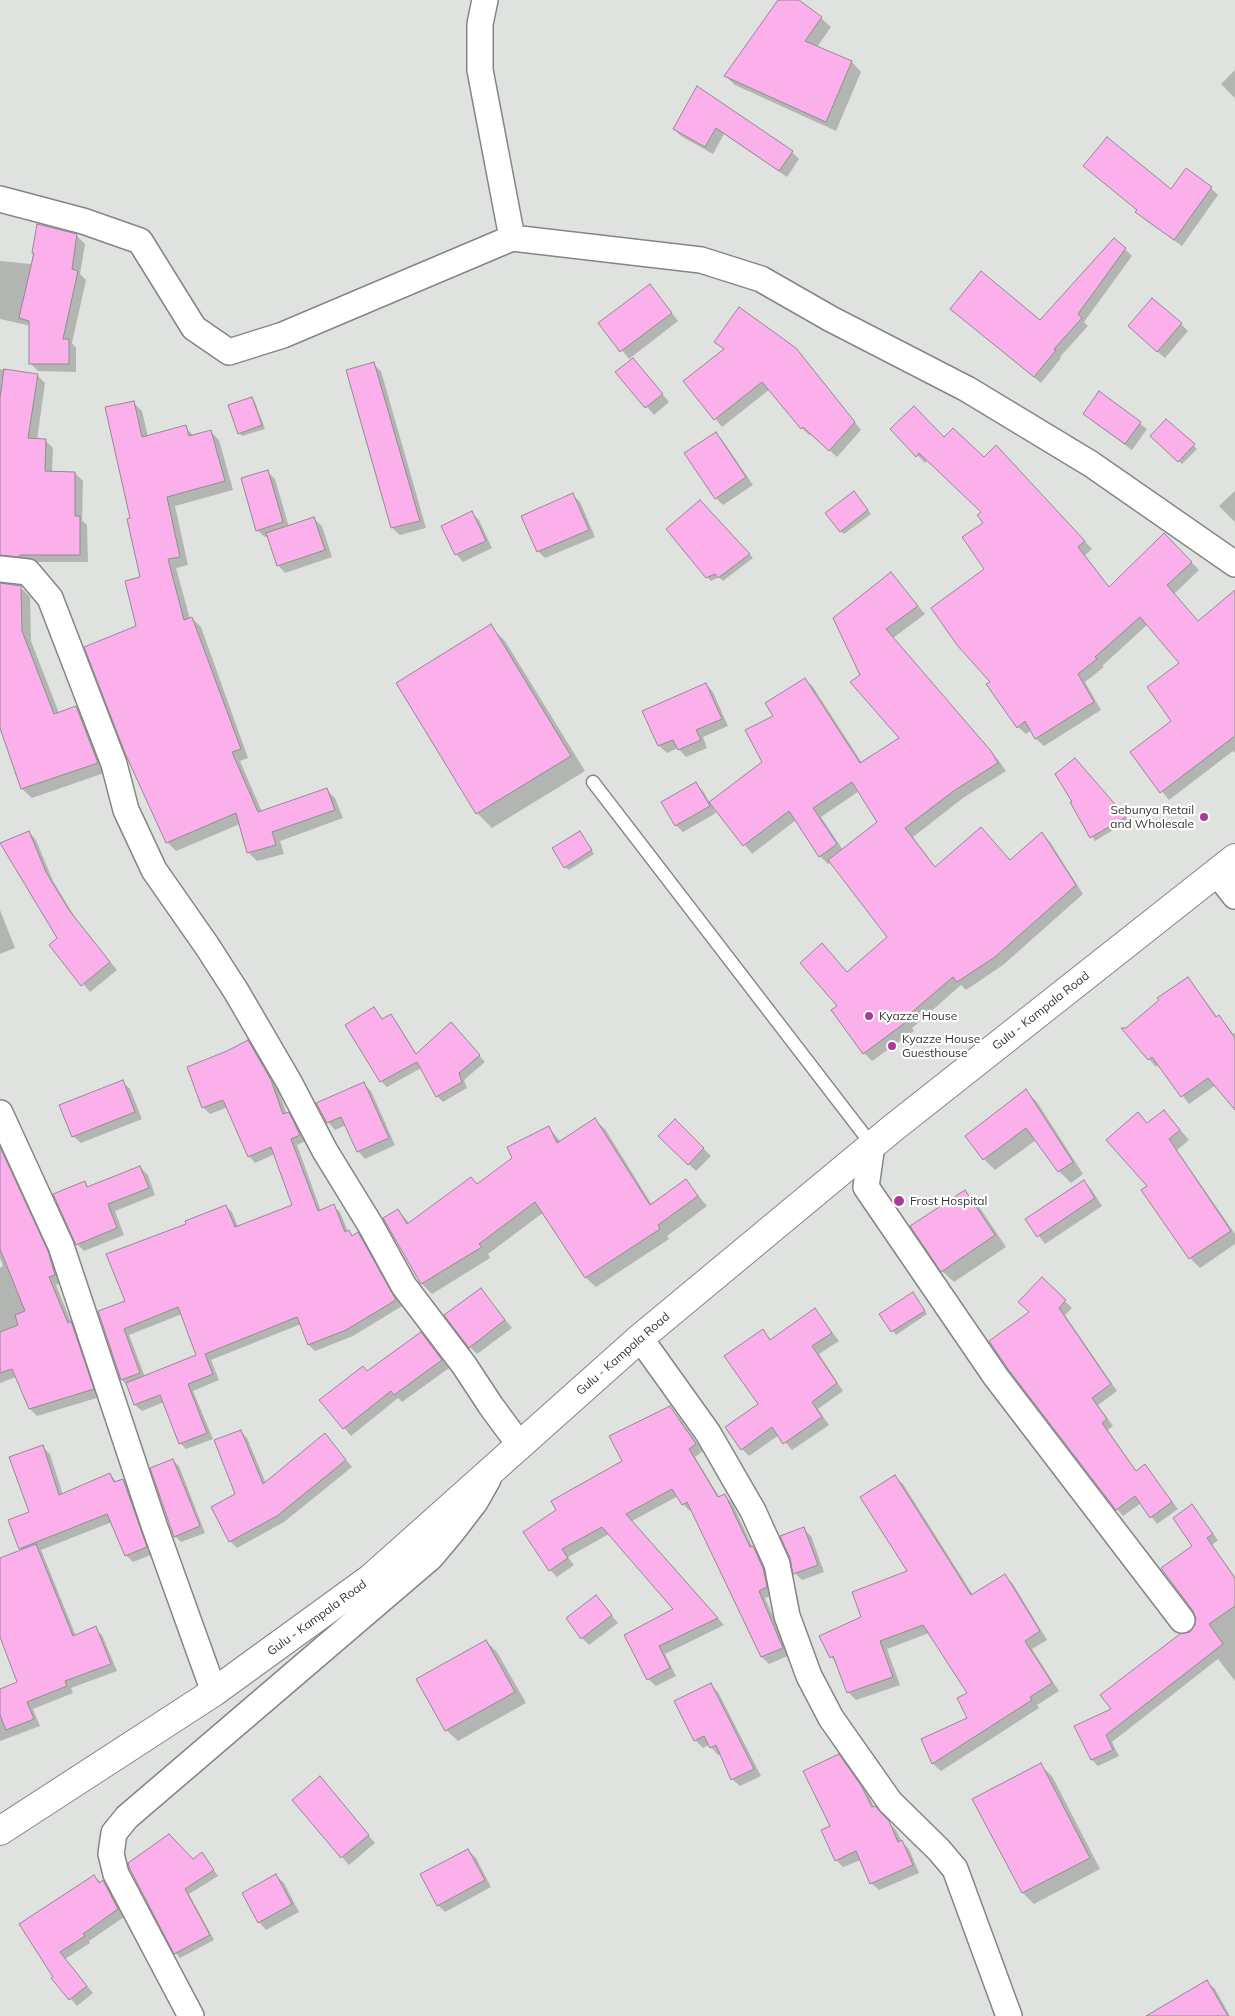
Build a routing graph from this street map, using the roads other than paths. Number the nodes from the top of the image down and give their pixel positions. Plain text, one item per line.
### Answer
1 (485, 0) edge
2 (0, 199) edge
3 (512, 238) junction
4 (1235, 564) edge
5 (0, 569) edge
6 (593, 782) dead end
7 (1226, 866) edge
8 (1235, 896) edge
9 (0, 1113) edge
10 (872, 1145) junction
11 (640, 1338) junction
12 (520, 1444) junction
13 (493, 1468) junction
14 (1182, 1620) dead end
15 (214, 1692) junction
16 (0, 1831) edge
17 (191, 2016) edge
18 (1009, 2016) edge

1 - 3 street
2 - 3 street
3 - 4 street
5 - 12 street
6 - 10 lane
7 - 8 street
7 - 10 main road, Gulu - Kampala Road
9 - 15 street
10 - 11 main road, Gulu - Kampala Road
10 - 14 street
11 - 12 main road, Gulu - Kampala Road
11 - 18 street
12 - 13 main road, Gulu - Kampala Road
13 - 15 main road, Gulu - Kampala Road
13 - 17 street
15 - 16 main road, Gulu - Kampala Road

